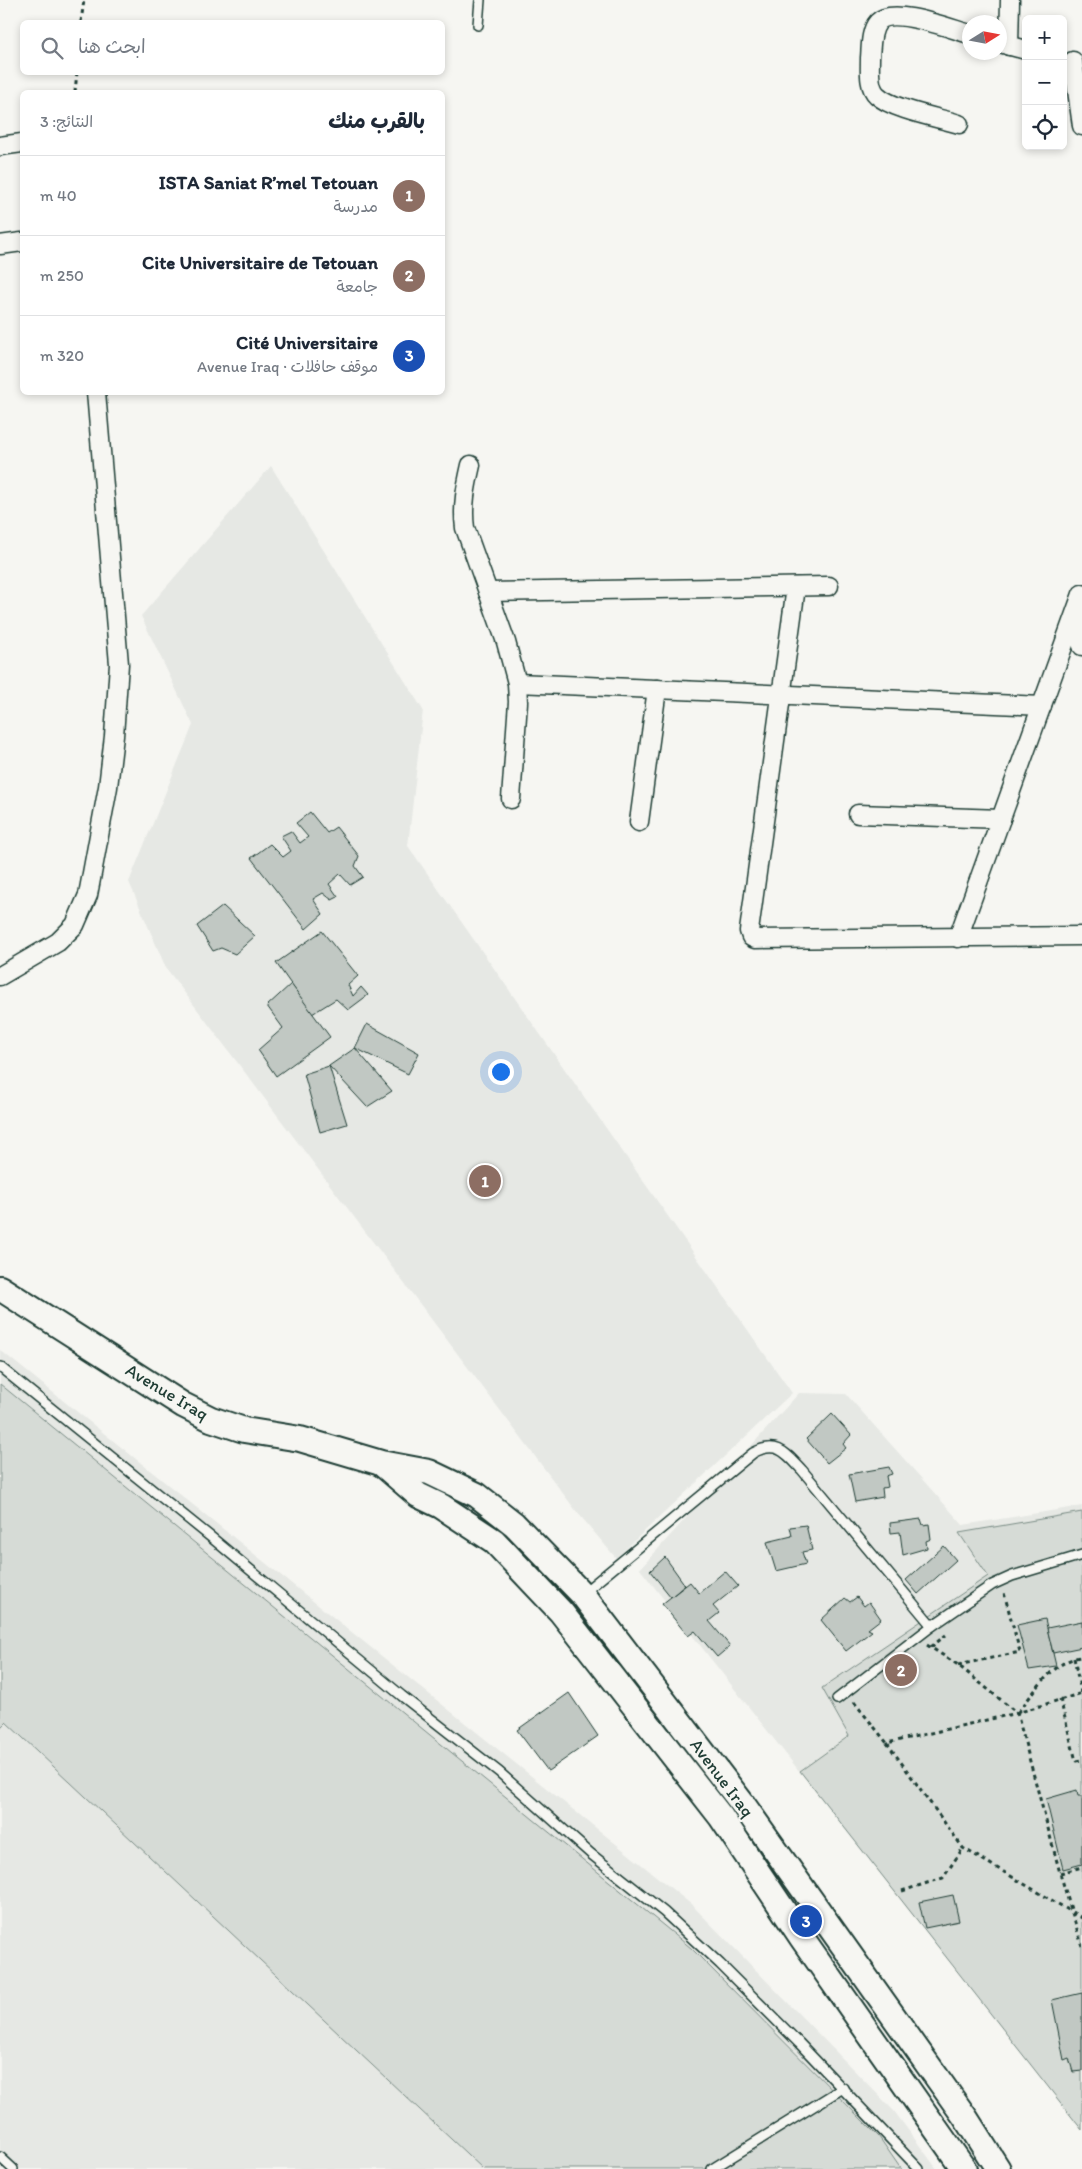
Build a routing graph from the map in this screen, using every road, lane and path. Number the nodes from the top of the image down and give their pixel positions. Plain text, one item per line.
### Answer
1 (84, 0) edge
2 (480, 0) edge
3 (1010, 0) edge
4 (81, 20) edge
5 (478, 25) dead end
6 (962, 32) edge
7 (1011, 47) edge
8 (1073, 61) edge
9 (77, 75) edge
10 (75, 90) edge
11 (959, 124) dead end
12 (1082, 126) edge
13 (20, 144) edge
14 (0, 146) edge
15 (20, 242) edge
16 (0, 245) edge
17 (96, 395) edge
18 (471, 465) dead end
19 (829, 586) dead end
20 (796, 587) junction
21 (488, 592) junction
22 (1079, 602) edge
23 (1082, 646) edge
24 (517, 682) junction
25 (657, 689) junction
26 (782, 695) junction
27 (1042, 706) junction
28 (511, 799) dead end
29 (858, 814) dead end
30 (1001, 819) junction
31 (639, 822) dead end
32 (1082, 936) edge
33 (958, 938) junction
34 (0, 976) edge
35 (0, 1288) edge
36 (0, 1367) edge
37 (381, 1463) junction
38 (1082, 1555) edge
39 (582, 1594) junction
40 (996, 1594) dead end
41 (932, 1626) junction
42 (953, 1630) dead end
43 (916, 1638) junction
44 (931, 1648) junction
45 (1082, 1657) edge
46 (1074, 1658) junction
47 (958, 1665) junction
48 (846, 1691) junction
49 (1082, 1693) edge
50 (837, 1699) dead end
51 (1060, 1699) junction
52 (1017, 1713) junction
53 (887, 1743) junction
54 (1082, 1760) edge
55 (963, 1848) junction
56 (1082, 1867) edge
57 (1060, 1873) junction
58 (902, 1891) dead end
59 (1072, 1912) junction
60 (1082, 1918) edge
61 (1082, 1946) edge
62 (843, 2088) junction
63 (0, 2157) edge
64 (12, 2169) edge
65 (712, 2169) edge
66 (919, 2169) edge
67 (964, 2169) edge
68 (998, 2169) edge

1 - 4 path
2 - 5 lane
3 - 7 street
6 - 11 street
8 - 12 street
9 - 10 path
13 - 14 street
15 - 16 street
17 - 34 street
18 - 21 street
19 - 20 street
20 - 21 street
20 - 26 street
21 - 24 street
22 - 23 street
22 - 27 street
24 - 25 street
24 - 28 street
25 - 26 street
25 - 31 street
26 - 27 street
26 - 33 street
27 - 30 street
29 - 30 street
30 - 33 street
32 - 33 street
35 - 37 street, Avenue Iraq
36 - 62 lane
37 - 39 street, Avenue Iraq
37 - 67 street, Avenue Iraq
38 - 41 lane
39 - 41 lane
39 - 68 street, Avenue Iraq
40 - 47 path
41 - 43 lane
42 - 44 path
43 - 44 path
43 - 48 lane
44 - 47 path
45 - 46 path
46 - 49 path
46 - 52 path
47 - 52 path
48 - 50 lane
48 - 53 path
49 - 51 path
51 - 52 path
51 - 54 path
52 - 53 path
52 - 57 path
53 - 55 path
55 - 58 path
55 - 59 path
56 - 57 path
57 - 59 path
59 - 60 path
59 - 61 path
62 - 65 lane
62 - 66 lane
63 - 64 lane

